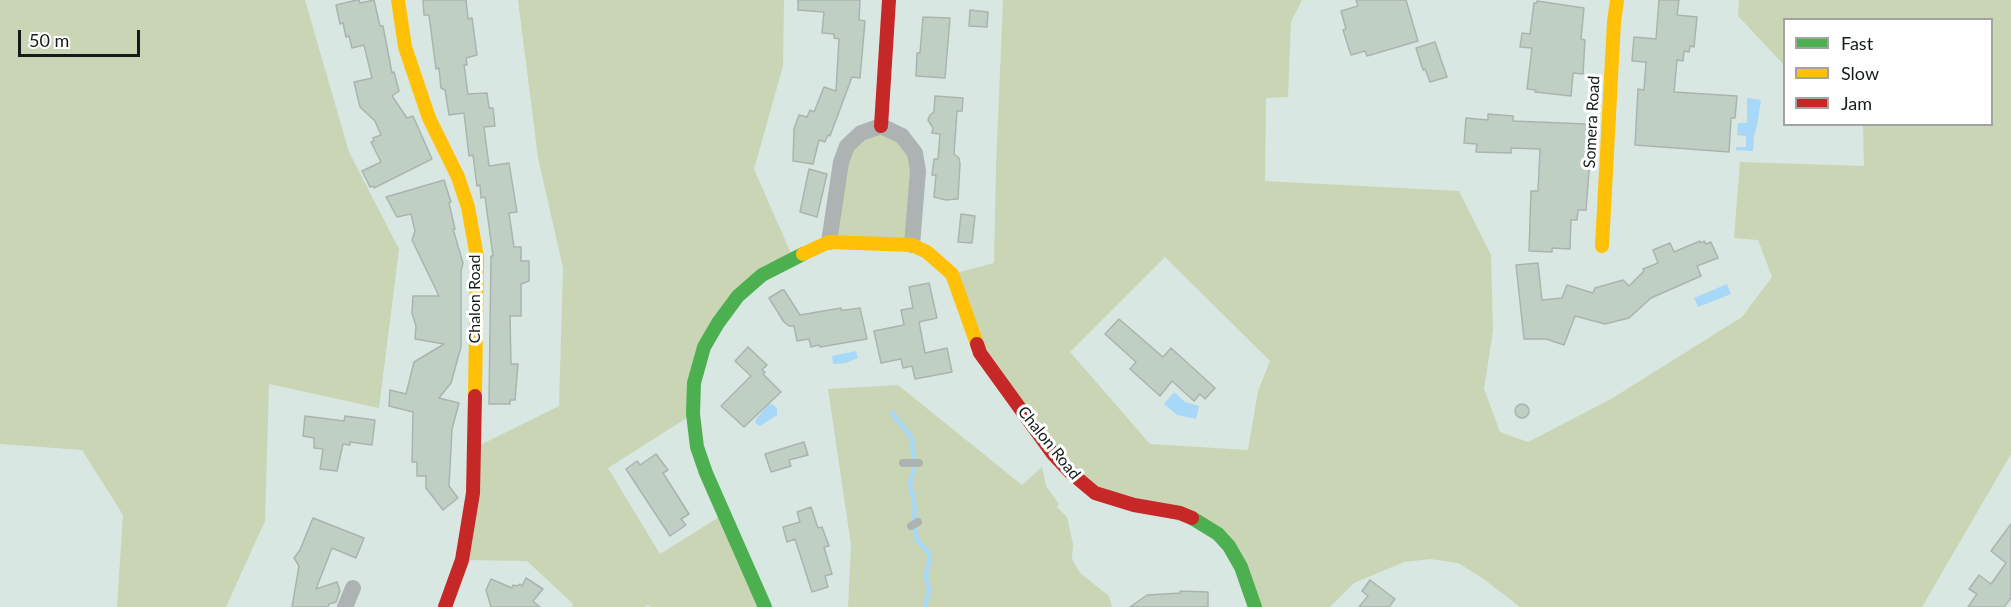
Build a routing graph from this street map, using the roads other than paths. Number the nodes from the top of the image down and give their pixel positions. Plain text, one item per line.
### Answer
1 (398, 0) edge
2 (889, 0) edge
3 (1617, 0) edge
4 (880, 126) junction
5 (829, 242) junction
6 (912, 245) junction
7 (1602, 246) dead end
8 (906, 463) dead end
9 (919, 463) dead end
10 (353, 588) dead end
11 (345, 607) edge
12 (445, 607) edge
13 (765, 607) edge
14 (1255, 607) edge

1 - 12 street, Chalon Road
2 - 4 street
3 - 7 street, Somera Road
4 - 5 street
4 - 6 street
5 - 6 street
5 - 13 street
6 - 14 street, Chalon Road
8 - 9 lane
10 - 11 street

